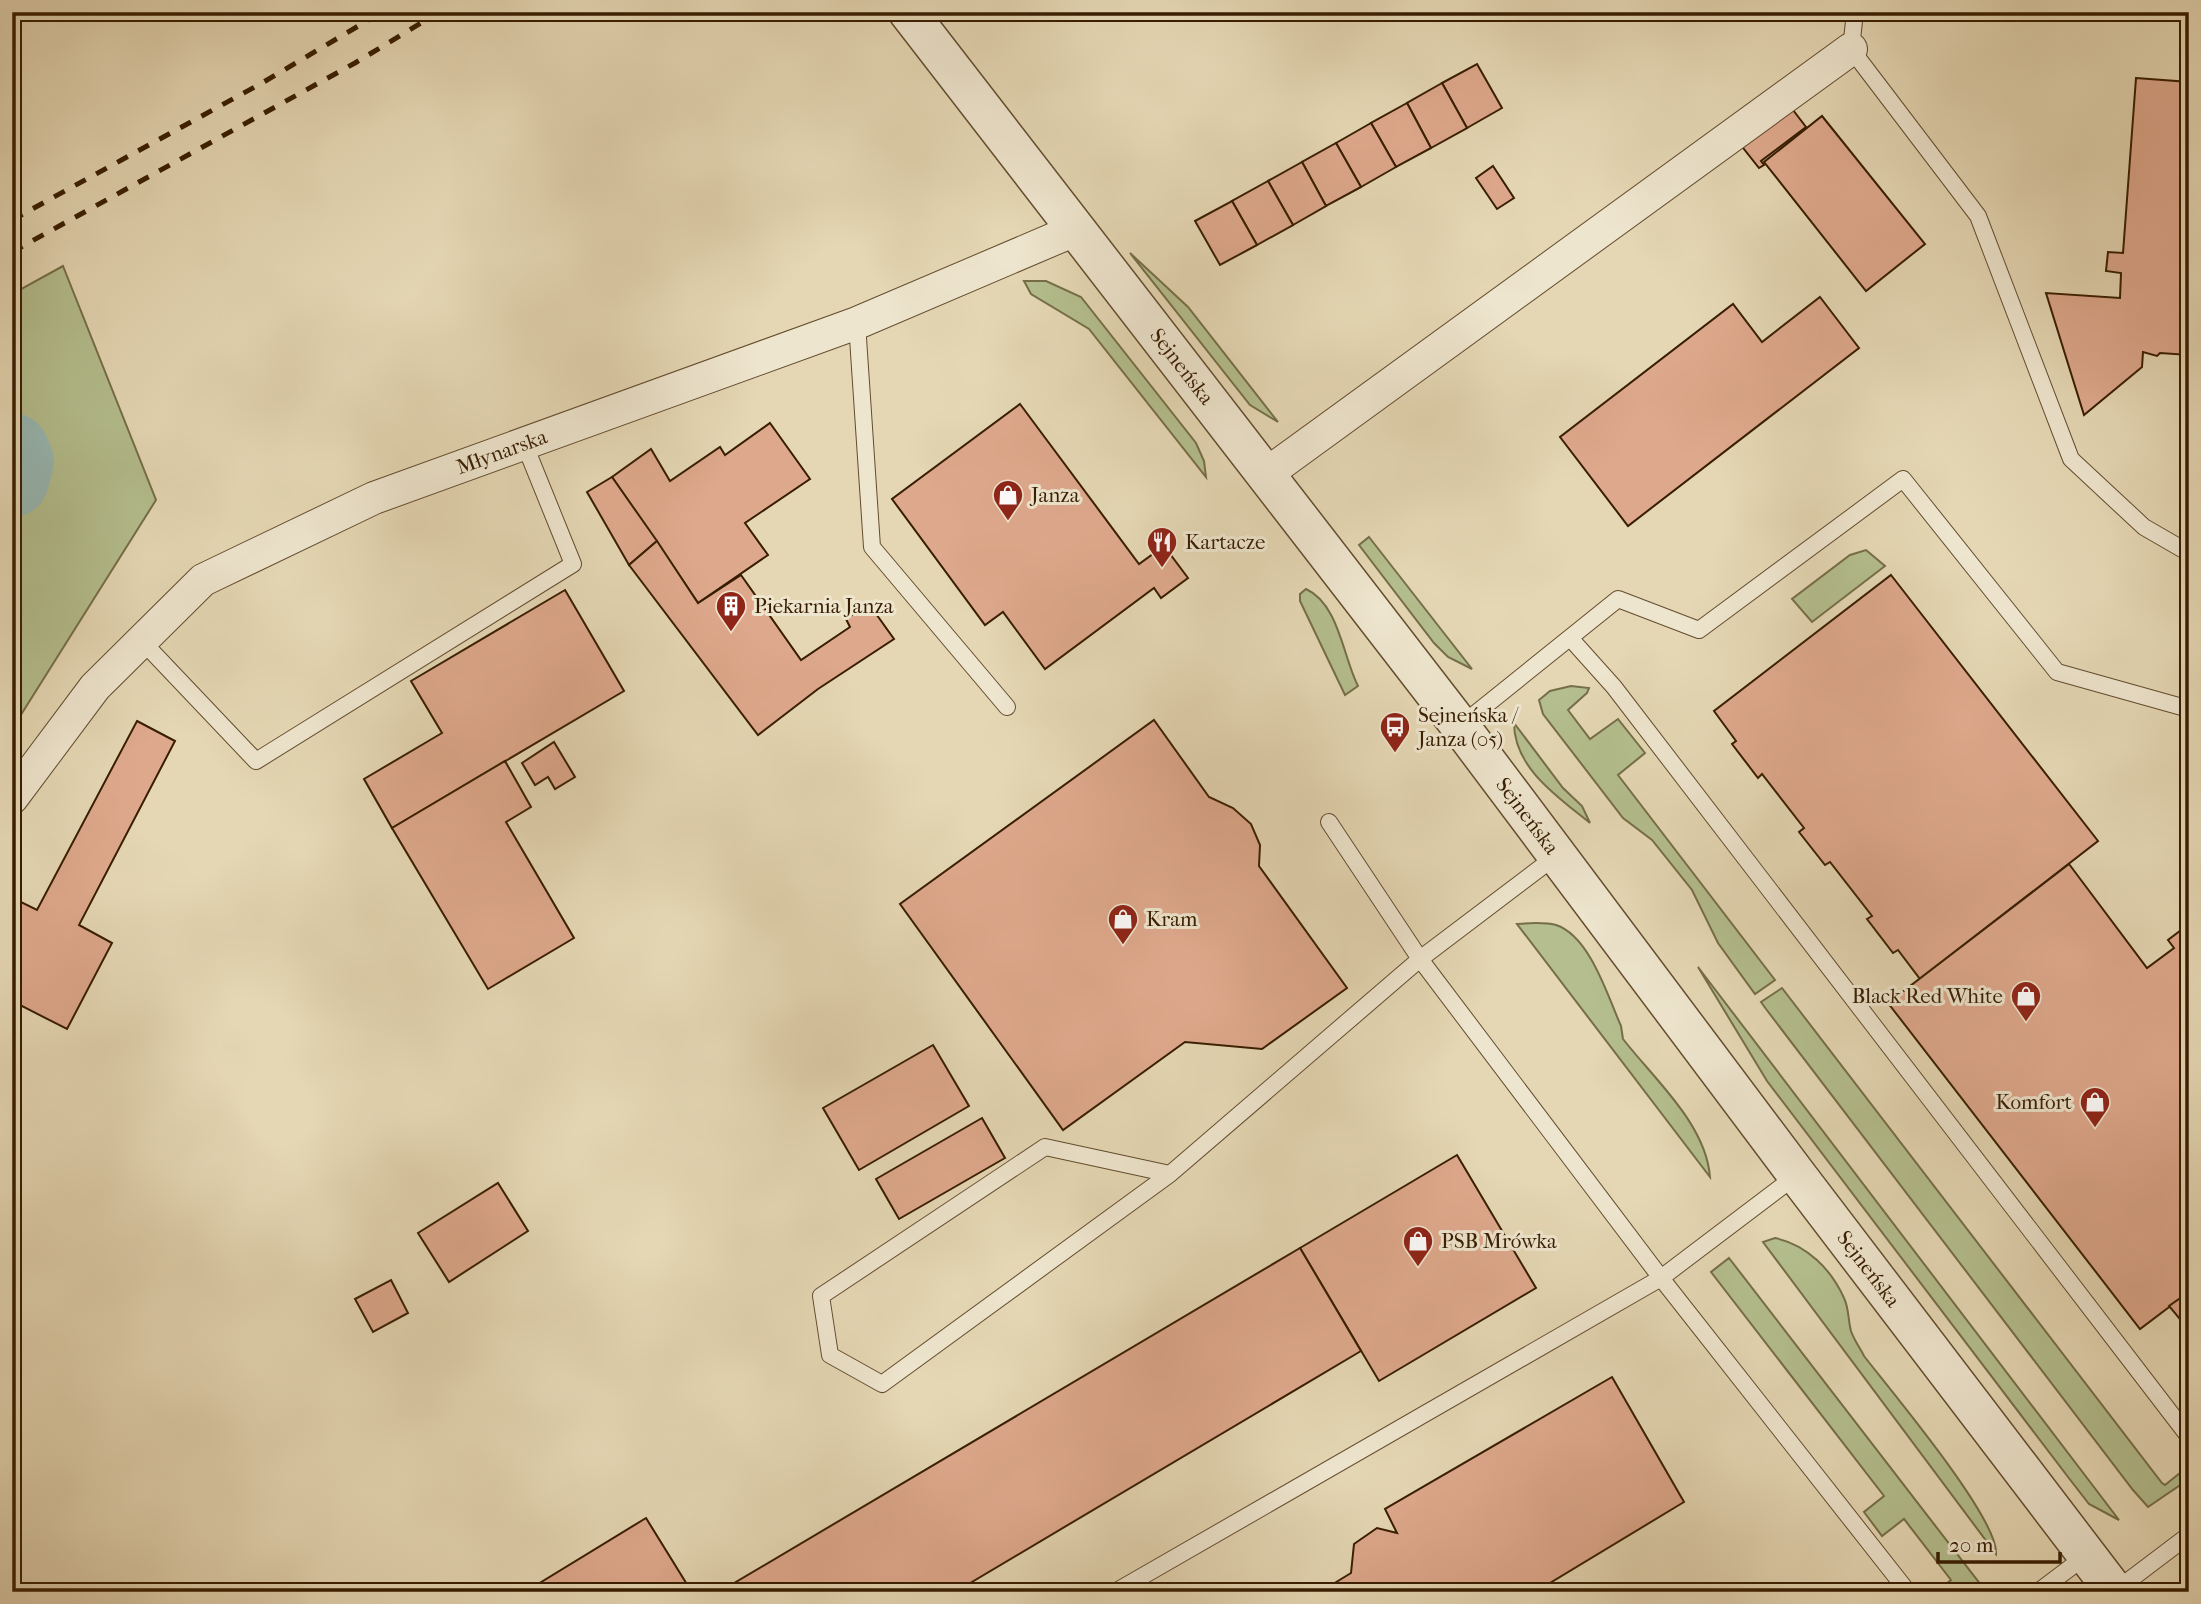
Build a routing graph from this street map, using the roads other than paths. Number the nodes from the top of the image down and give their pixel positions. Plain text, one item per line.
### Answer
1 (908, 12) edge
2 (1855, 12) edge
3 (1851, 49) junction
4 (1075, 230) junction
5 (857, 323) junction
6 (524, 443) junction
7 (1265, 475) junction
8 (2189, 553) edge
9 (1571, 639) junction
10 (142, 641) junction
11 (1007, 707) dead end
12 (2189, 709) edge
13 (1460, 726) junction
14 (12, 798) edge
15 (1329, 822) dead end
16 (1556, 856) junction
17 (1419, 959) junction
18 (1170, 1174) junction
19 (1797, 1175) junction
20 (1661, 1278) junction
21 (2189, 1437) edge
22 (2189, 1535) edge
23 (2087, 1555) junction
24 (1115, 1592) edge
25 (1908, 1592) edge
26 (2038, 1592) edge
27 (2115, 1592) edge

1 - 4 street, Sejneńska
2 - 3 lane
3 - 7 street
3 - 8 lane
4 - 5 street, Młynarska
4 - 7 street, Sejneńska
5 - 6 street, Młynarska
5 - 11 lane
6 - 10 street, Młynarska
6 - 10 lane
7 - 13 street, Sejneńska
9 - 12 lane
9 - 13 lane
9 - 21 lane
10 - 14 street, Młynarska
13 - 16 street, Sejneńska
15 - 17 lane
16 - 17 lane
16 - 19 street, Sejneńska
17 - 18 lane
17 - 20 lane
18 - 18 lane
19 - 20 lane
19 - 23 street, Sejneńska
20 - 24 lane
20 - 25 lane
22 - 27 lane
23 - 26 lane
23 - 27 street, Sejneńska

